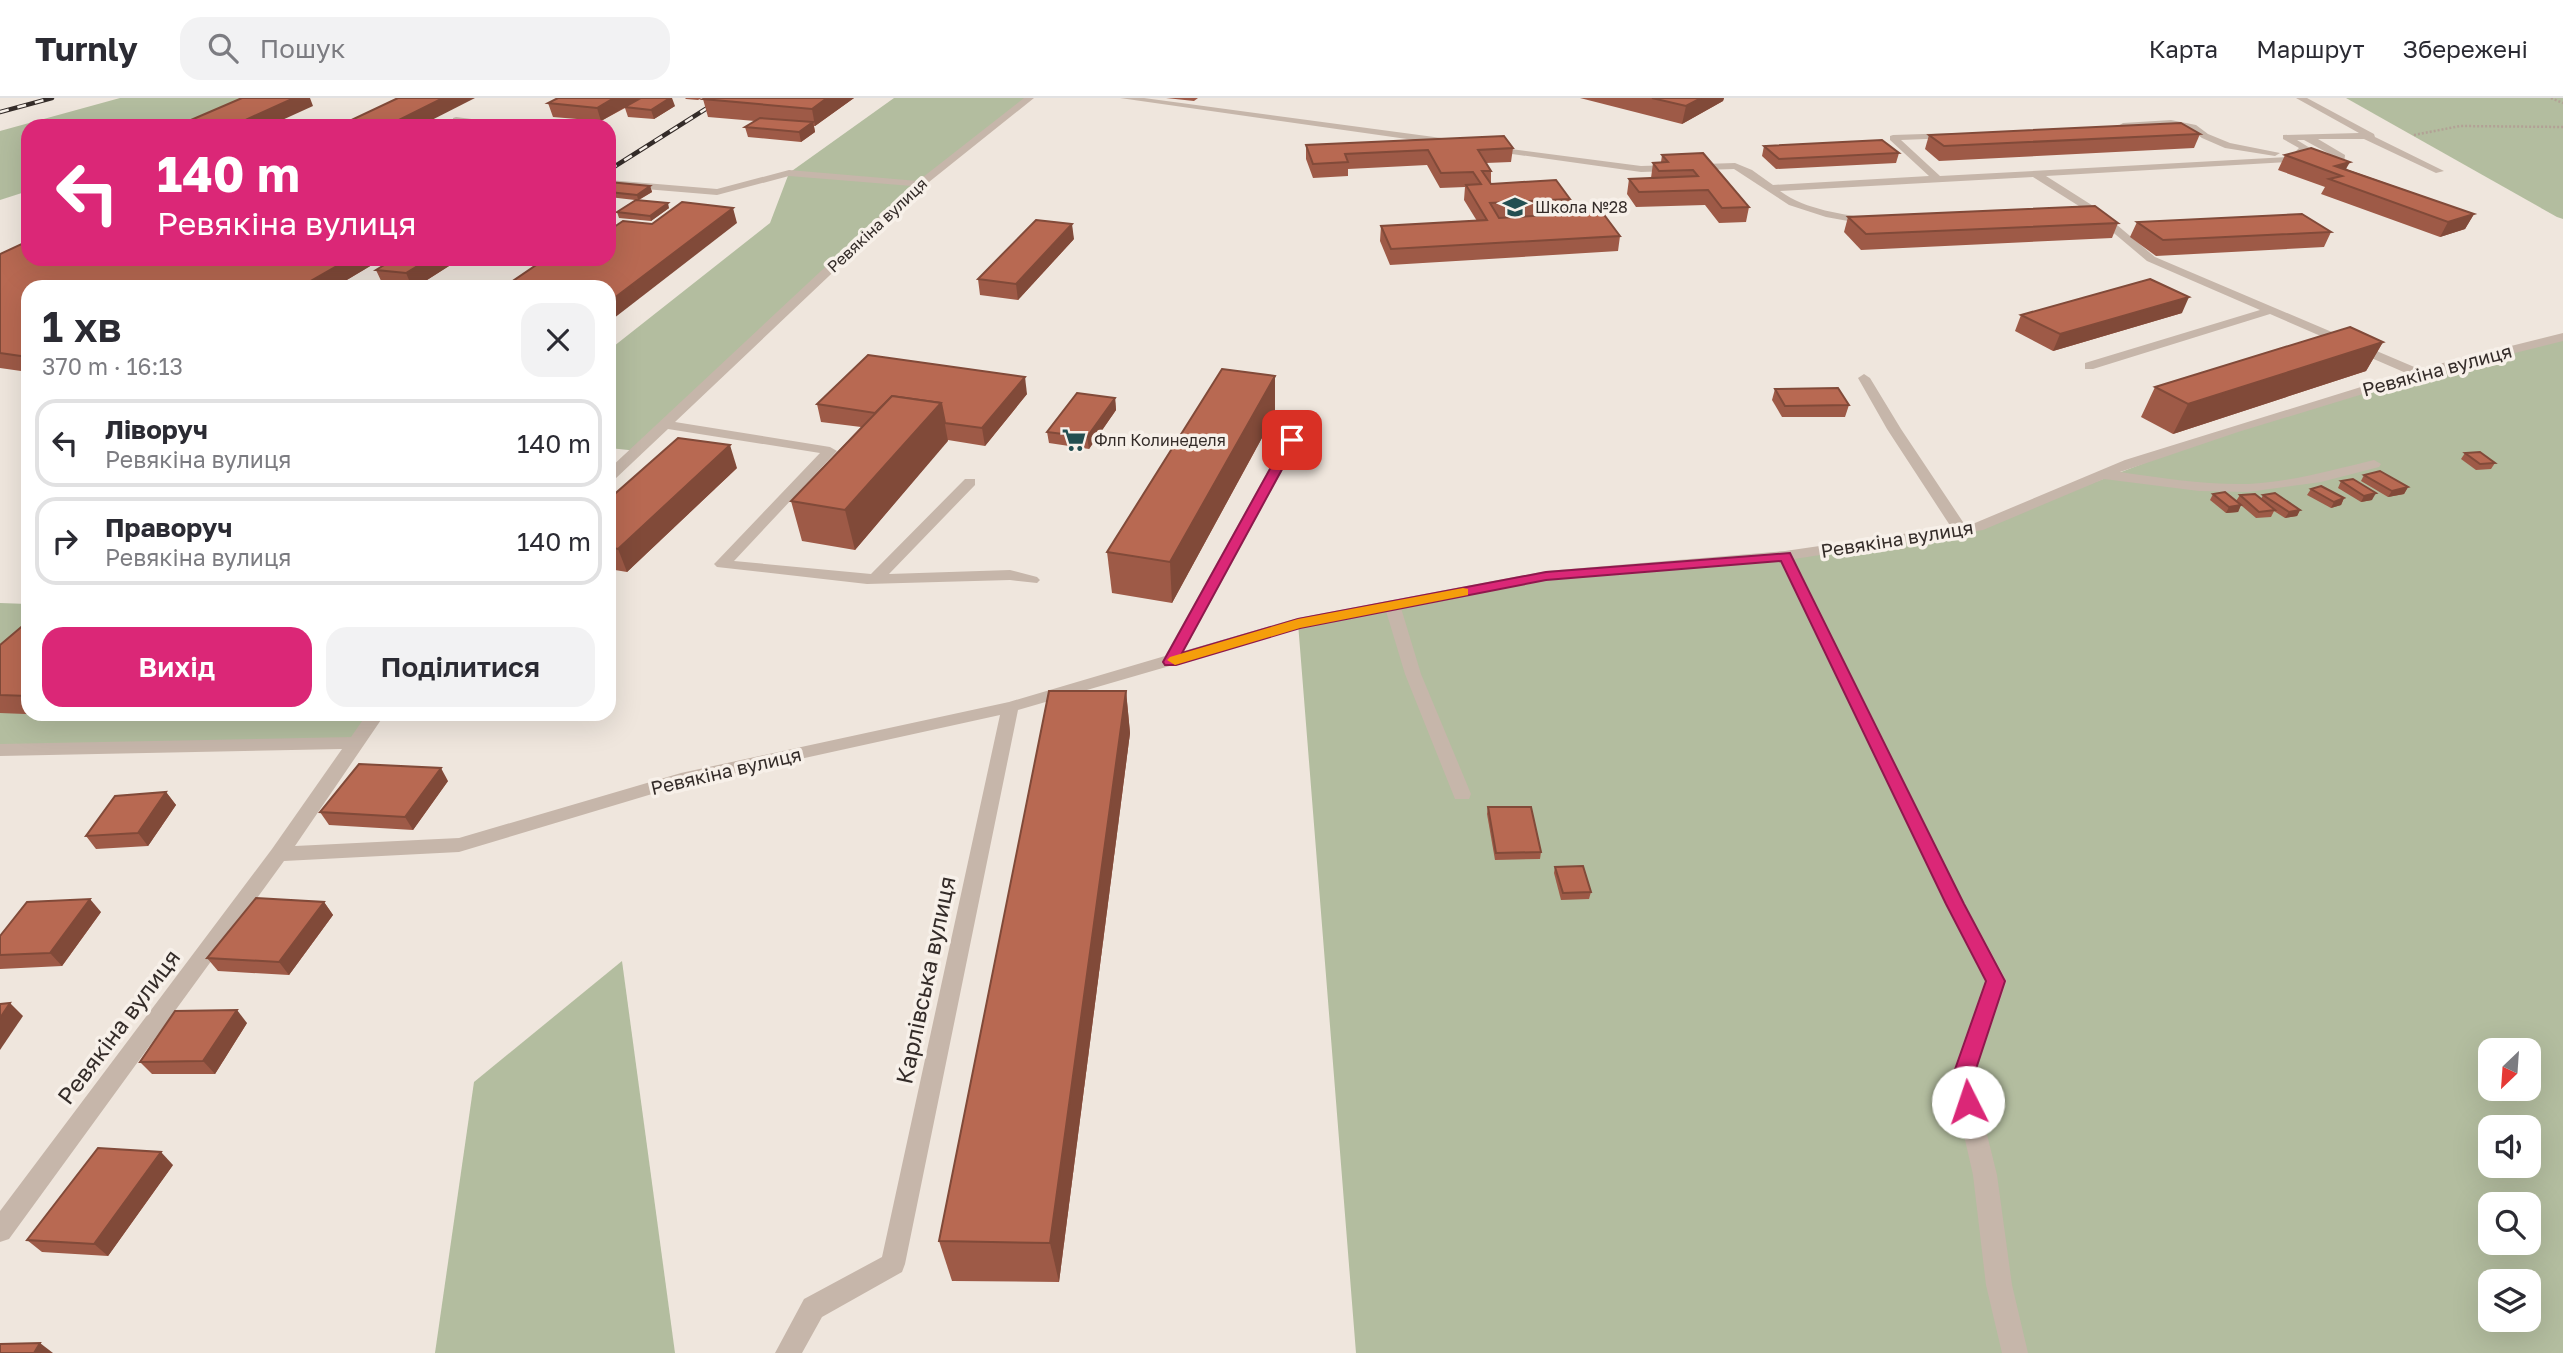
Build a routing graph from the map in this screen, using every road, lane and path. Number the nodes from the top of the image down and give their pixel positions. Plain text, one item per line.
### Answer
1 (1030, 98) edge
2 (1124, 98) edge
3 (2300, 98) edge
4 (2551, 98) edge
5 (2563, 103) edge
6 (2115, 127) edge
7 (2563, 127) edge
8 (1962, 135) edge
9 (2306, 137) junction
10 (2368, 137) junction
11 (1464, 145) edge
12 (1478, 146) edge
13 (2299, 158) junction
14 (2344, 171) junction
15 (2438, 171) dead end
16 (2037, 174) junction
17 (2356, 175) edge
18 (1937, 178) junction
19 (616, 184) edge
20 (920, 184) junction
21 (1773, 187) junction
22 (2094, 211) junction
23 (2067, 212) edge
24 (1881, 221) edge
25 (2272, 310) junction
26 (2563, 337) edge
27 (2089, 366) dead end
28 (2418, 373) junction
29 (1864, 378) dead end
30 (665, 424) junction
31 (1292, 440) dead end
32 (2374, 464) dead end
33 (616, 470) edge
34 (2103, 474) junction
35 (970, 482) dead end
36 (1961, 530) junction
37 (1785, 556) junction
38 (875, 579) junction
39 (1032, 580) dead end
40 (1392, 605) junction
41 (1170, 662) junction
42 (1010, 707) junction
43 (371, 721) edge
44 (354, 743) junction
45 (0, 750) edge
46 (1462, 794) dead end
47 (279, 854) junction
48 (0, 1231) edge
49 (788, 1353) edge
50 (2015, 1353) edge

1 - 20 street, Ревякіна вулиця
2 - 11 street
3 - 10 street
4 - 5 path
6 - 13 street
7 - 10 path
8 - 18 street
9 - 10 street
9 - 13 street
9 - 14 street
10 - 15 street
12 - 21 street
13 - 14 street
13 - 16 street
14 - 17 street
16 - 18 street
16 - 22 street
18 - 21 street
19 - 20 street
20 - 30 street, Ревякіна вулиця
21 - 24 street
22 - 23 street
22 - 25 street
25 - 27 street
25 - 28 street
26 - 28 street, Ревякіна вулиця
28 - 34 street, Ревякіна вулиця
29 - 36 street
30 - 33 street, Ревякіна вулиця
30 - 38 street
31 - 41 street
32 - 34 street
34 - 36 street, Ревякіна вулиця
35 - 38 street
36 - 37 street, Ревякіна вулиця
37 - 40 street, Ревякіна вулиця
37 - 50 street
38 - 39 street
40 - 41 street, Ревякіна вулиця
40 - 46 street
41 - 42 street, Ревякіна вулиця
42 - 47 street, Ревякіна вулиця
42 - 49 street, Карлівська вулиця
43 - 44 street, Ревякіна вулиця
44 - 45 street
44 - 47 street, Ревякіна вулиця
47 - 48 street, Ревякіна вулиця

